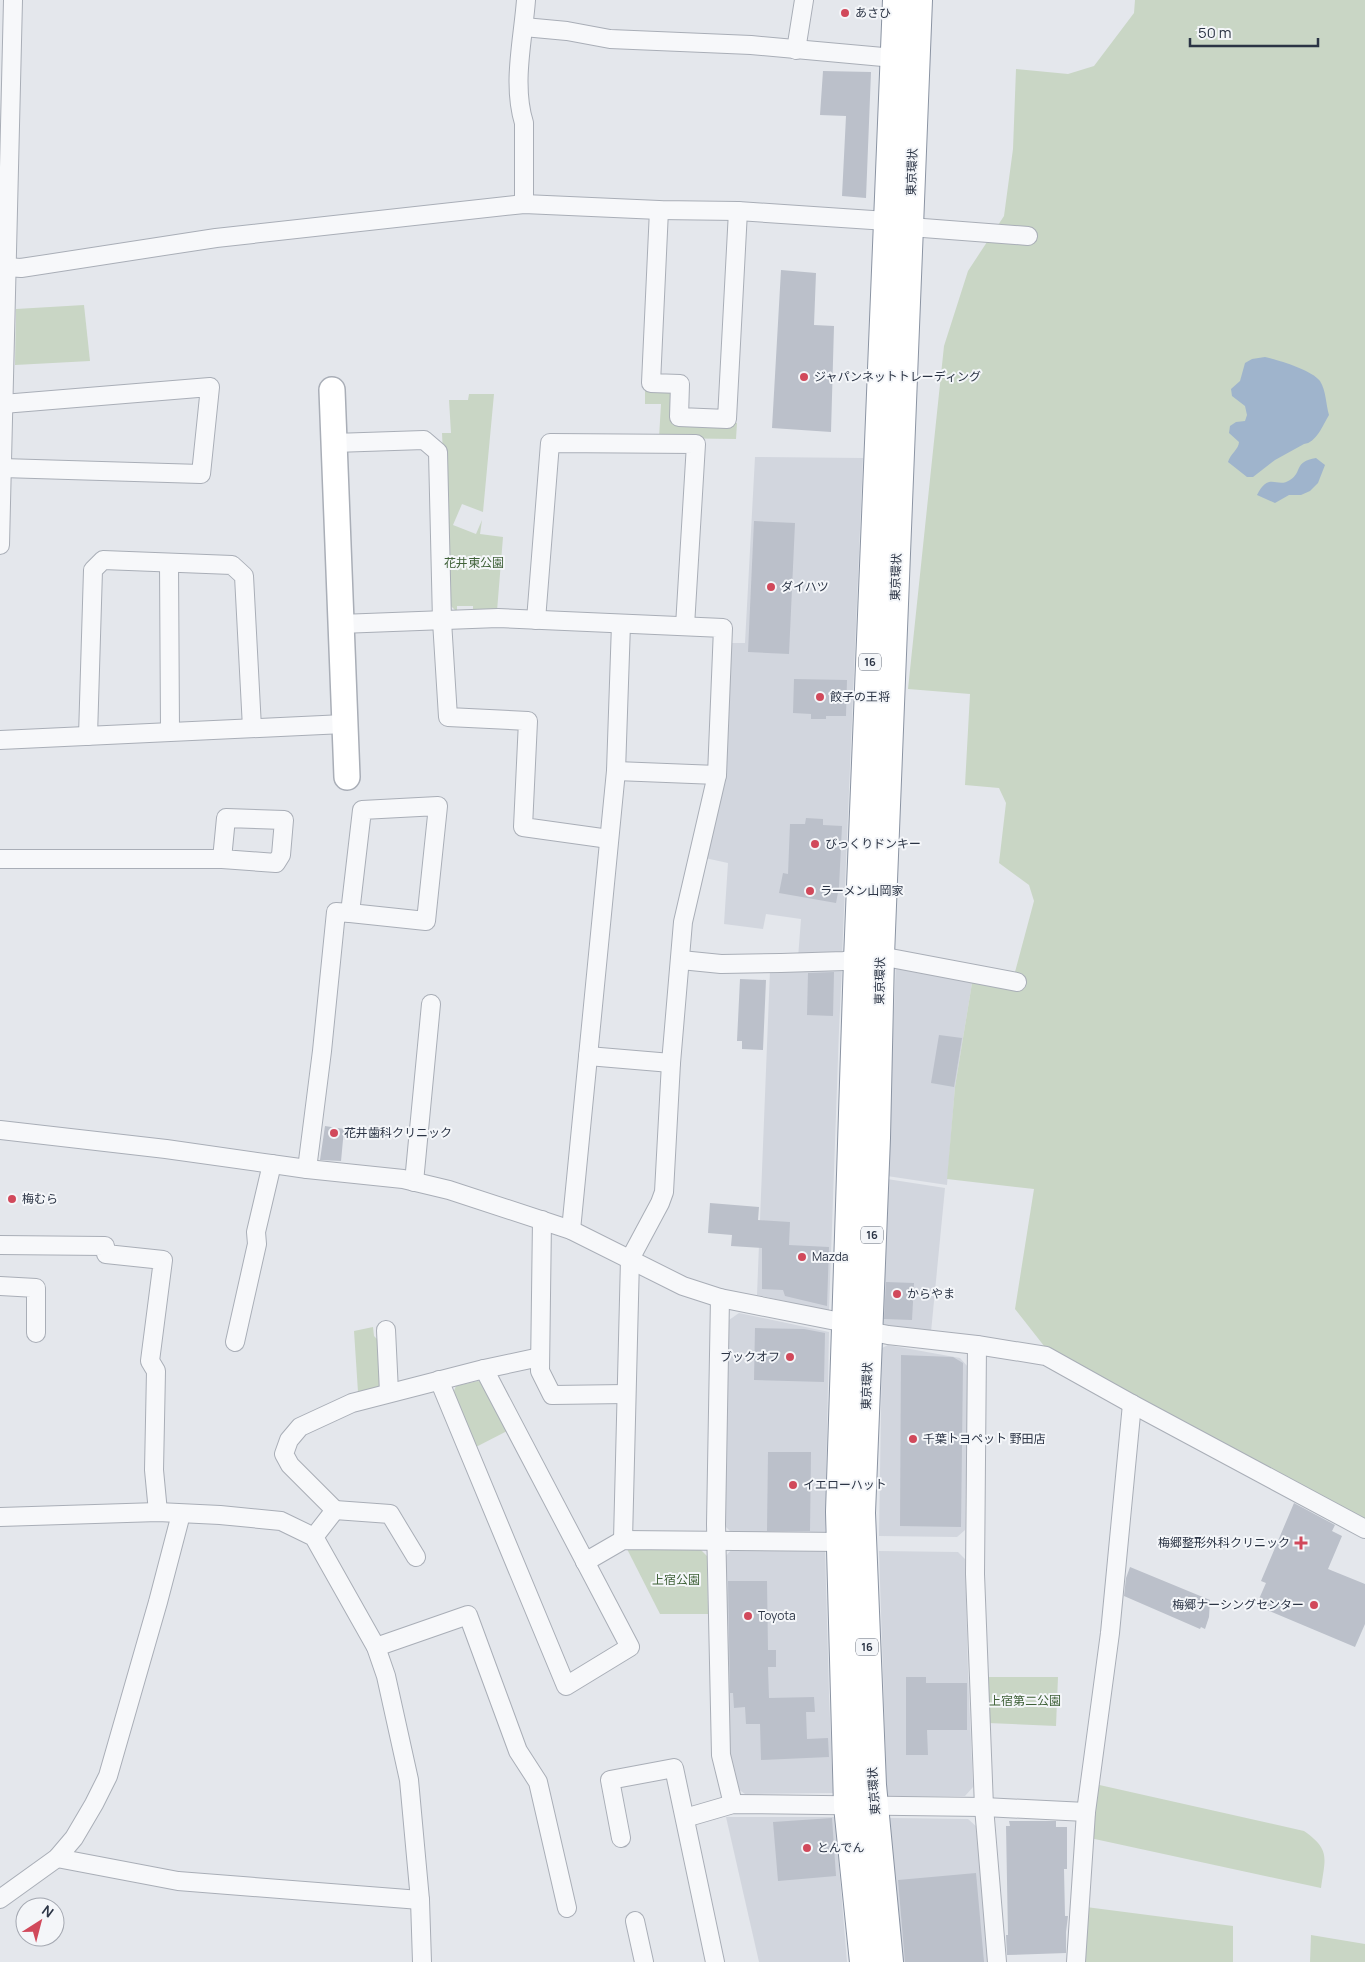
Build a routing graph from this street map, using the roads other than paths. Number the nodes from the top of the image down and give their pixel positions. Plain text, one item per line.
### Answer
1 (13, 0) edge
2 (526, 0) edge
3 (804, 0) edge
4 (896, 0) edge
5 (918, 0) edge
6 (524, 27) junction
7 (796, 50) junction
8 (894, 58) junction
9 (524, 204) junction
10 (659, 210) junction
11 (738, 211) junction
12 (898, 224) junction
13 (1028, 236) dead end
14 (6, 267) junction
15 (332, 390) dead end
16 (3, 404) junction
17 (334, 443) junction
18 (2, 468) junction
19 (0, 545) edge
20 (169, 563) junction
21 (442, 620) junction
22 (536, 620) junction
23 (340, 624) junction
24 (621, 624) junction
25 (685, 626) junction
26 (344, 724) junction
27 (252, 728) junction
28 (170, 731) junction
29 (88, 736) junction
30 (0, 740) edge
31 (616, 771) junction
32 (717, 775) junction
33 (347, 777) dead end
34 (608, 839) junction
35 (0, 859) edge
36 (222, 859) dead end
37 (350, 913) junction
38 (869, 958) junction
39 (680, 960) junction
40 (1017, 982) dead end
41 (431, 1004) dead end
42 (588, 1056) junction
43 (672, 1063) junction
44 (0, 1130) edge
45 (272, 1164) junction
46 (307, 1169) junction
47 (414, 1182) junction
48 (542, 1220) junction
49 (571, 1230) junction
50 (0, 1245) edge
51 (630, 1259) junction
52 (0, 1286) edge
53 (720, 1298) junction
54 (857, 1327) junction
55 (386, 1330) dead end
56 (36, 1332) dead end
57 (235, 1342) dead end
58 (977, 1345) junction
59 (540, 1357) junction
60 (484, 1369) junction
61 (438, 1380) junction
62 (389, 1392) junction
63 (626, 1394) junction
64 (1132, 1404) junction
65 (335, 1510) junction
66 (158, 1512) junction
67 (181, 1514) junction
68 (0, 1517) edge
69 (1365, 1529) edge
70 (314, 1537) junction
71 (623, 1540) junction
72 (716, 1542) junction
73 (841, 1542) junction
74 (416, 1557) dead end
75 (585, 1562) junction
76 (376, 1647) junction
77 (733, 1804) junction
78 (848, 1806) junction
79 (874, 1806) junction
80 (984, 1807) junction
81 (1086, 1812) junction
82 (685, 1818) junction
83 (621, 1838) dead end
84 (57, 1858) junction
85 (0, 1899) edge
86 (420, 1900) junction
87 (567, 1908) dead end
88 (635, 1921) dead end
89 (422, 1962) edge
90 (644, 1962) edge
91 (715, 1962) edge
92 (864, 1962) edge
93 (889, 1962) edge
94 (997, 1962) edge
95 (1076, 1962) edge

1 - 14 street
2 - 6 street
3 - 7 street
4 - 8 highway, 東京環状 / 16
5 - 12 highway, 東京環状 / 16
6 - 7 street
6 - 9 street
7 - 8 street
8 - 12 highway, 東京環状 / 16
9 - 10 street
9 - 14 street
10 - 11 street
10 - 11 street
11 - 12 street
12 - 13 street
12 - 38 highway, 東京環状 / 16
14 - 16 street
15 - 17 street
16 - 18 street
16 - 18 street
17 - 21 street
17 - 23 street
18 - 19 street
20 - 27 street
20 - 28 street
20 - 29 street
21 - 22 street
21 - 23 street
21 - 34 street
22 - 24 street
22 - 25 street
23 - 26 street
24 - 25 street
24 - 31 street
25 - 32 street
26 - 27 street
26 - 33 street
27 - 28 street
28 - 29 street
29 - 30 street
31 - 32 street
31 - 34 street
32 - 39 street
34 - 42 street
35 - 36 street
37 - 37 street
37 - 46 street
38 - 39 street
38 - 40 street
38 - 54 highway, 東京環状 / 16
39 - 43 street
41 - 47 street
42 - 43 street
42 - 49 street
43 - 51 street
44 - 45 street
45 - 46 street
45 - 57 street
46 - 47 street
47 - 48 street
48 - 49 street
48 - 59 street
49 - 51 street
50 - 66 street
51 - 53 street
51 - 63 street
52 - 56 street
53 - 54 street
53 - 72 street
54 - 58 street
54 - 73 highway, 東京環状 / 16
54 - 79 highway, 東京環状 / 16
55 - 62 street
58 - 64 street
58 - 80 street
59 - 60 street
59 - 63 street
60 - 61 street
60 - 75 street
61 - 62 street
61 - 75 street
62 - 65 street
63 - 71 street
64 - 69 street
64 - 81 street
65 - 70 street
65 - 74 street
66 - 67 street
66 - 68 street
67 - 70 street
67 - 84 street
70 - 76 street
71 - 72 street
71 - 75 street
72 - 73 street
72 - 77 street
73 - 78 highway, 東京環状 / 16
76 - 86 street
76 - 87 street
77 - 78 street
77 - 82 street
78 - 79 street
78 - 92 highway, 東京環状 / 16
79 - 80 street
79 - 93 highway, 東京環状 / 16
80 - 81 street
80 - 94 street
81 - 95 street
82 - 83 street
82 - 91 street
84 - 85 street
84 - 86 street
86 - 89 street
88 - 90 street

